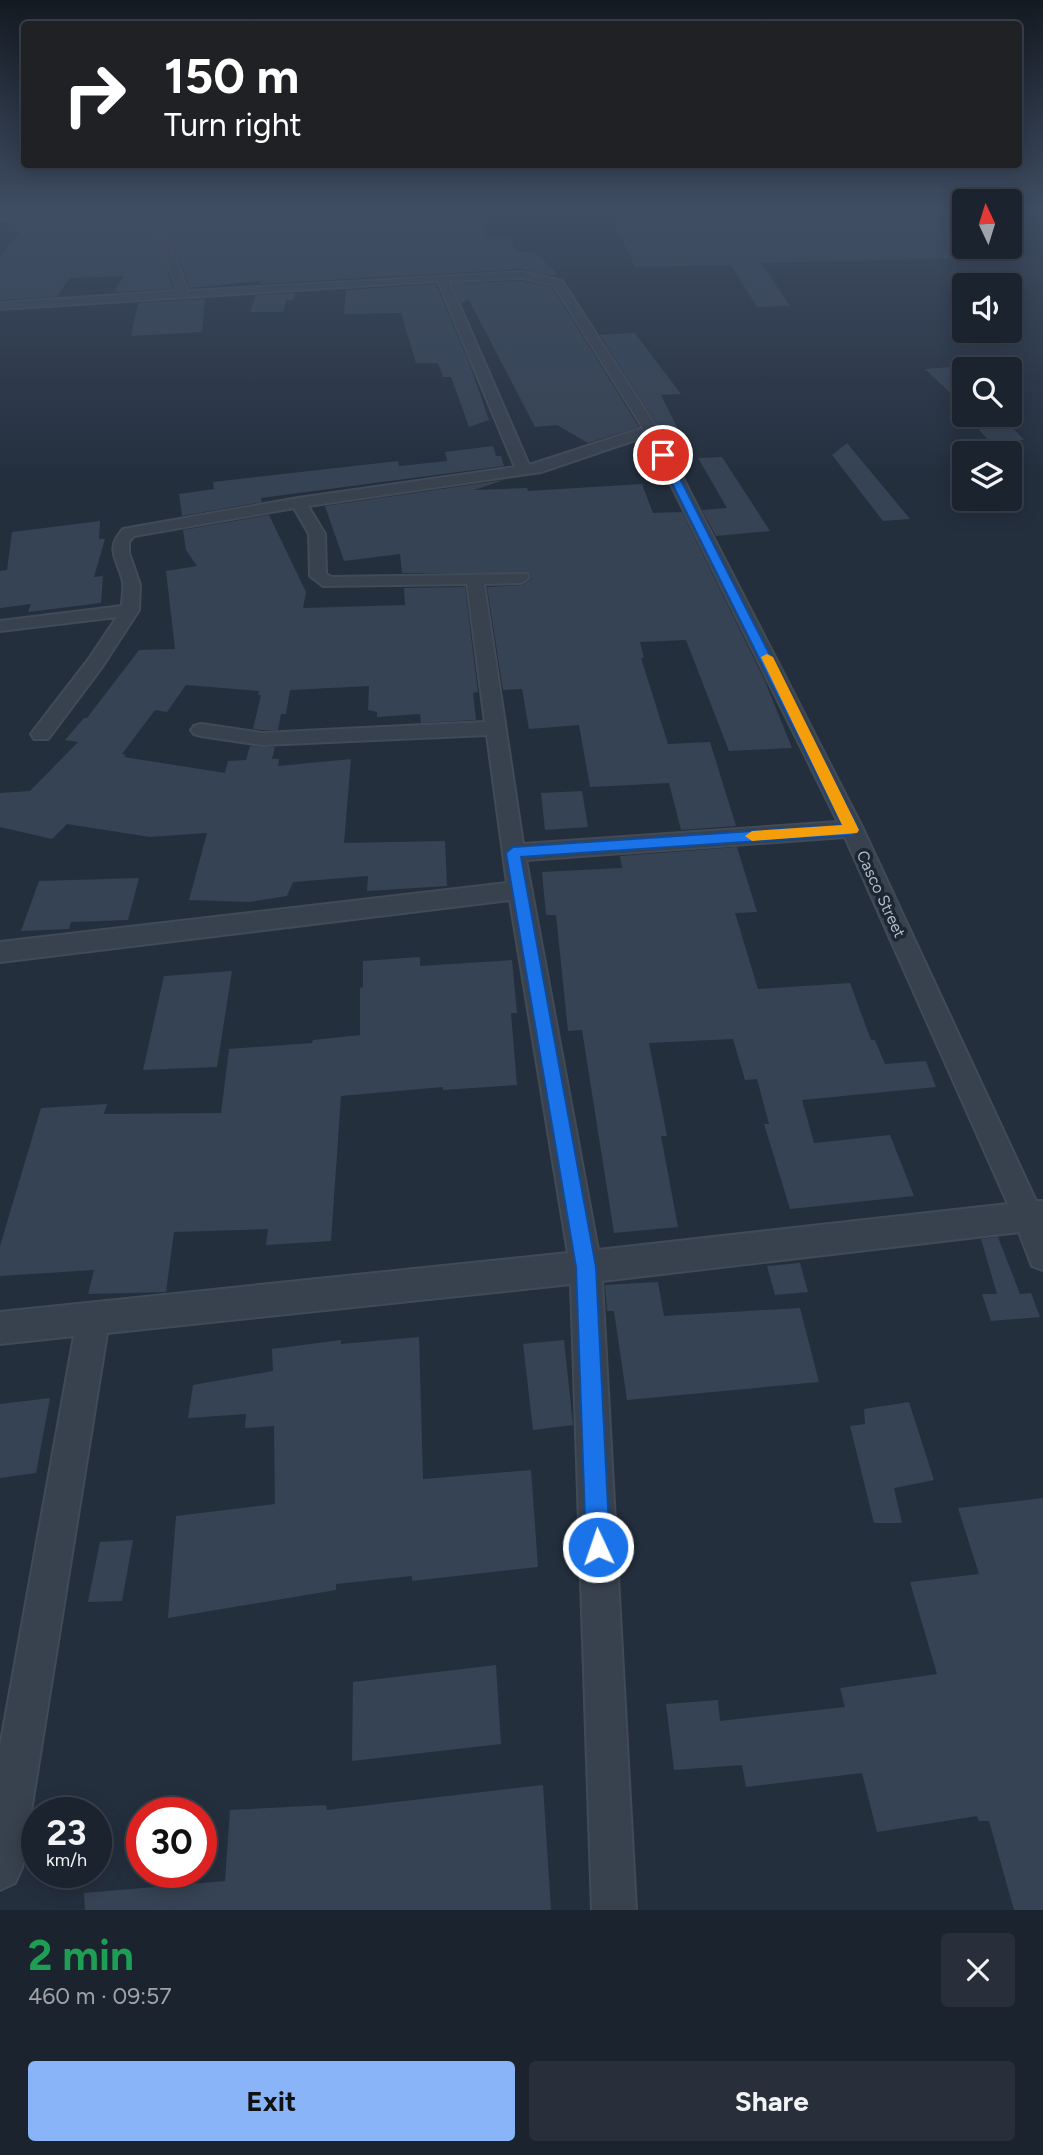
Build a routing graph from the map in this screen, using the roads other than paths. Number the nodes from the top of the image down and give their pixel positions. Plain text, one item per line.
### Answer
1 (164, 297) edge
2 (450, 297) edge
3 (567, 297) edge
4 (0, 306) edge
5 (651, 430) junction
6 (524, 471) junction
7 (298, 503) junction
8 (521, 578) dead end
9 (475, 581) junction
10 (130, 610) junction
11 (0, 626) edge
12 (496, 727) junction
13 (201, 730) dead end
14 (41, 734) dead end
15 (852, 830) junction
16 (513, 853) junction
17 (520, 890) junction
18 (0, 952) edge
19 (1035, 1215) edge
20 (1043, 1255) edge
21 (586, 1267) junction
22 (93, 1318) junction
23 (0, 1328) edge
24 (0, 1868) edge
25 (614, 1910) edge

1 - 4 street, Casco Street
2 - 6 street
3 - 5 street, Casco Street
5 - 6 street
5 - 15 street, Casco Street
6 - 7 street
7 - 9 street
7 - 10 street
8 - 9 street
9 - 12 street
10 - 11 street
10 - 14 street
12 - 13 street
12 - 16 street
15 - 16 street
15 - 19 street, Casco Street
16 - 17 street
17 - 18 street
17 - 21 street
19 - 20 street, Casco Street
19 - 21 street
21 - 22 street
21 - 25 street
22 - 23 street
22 - 24 street

